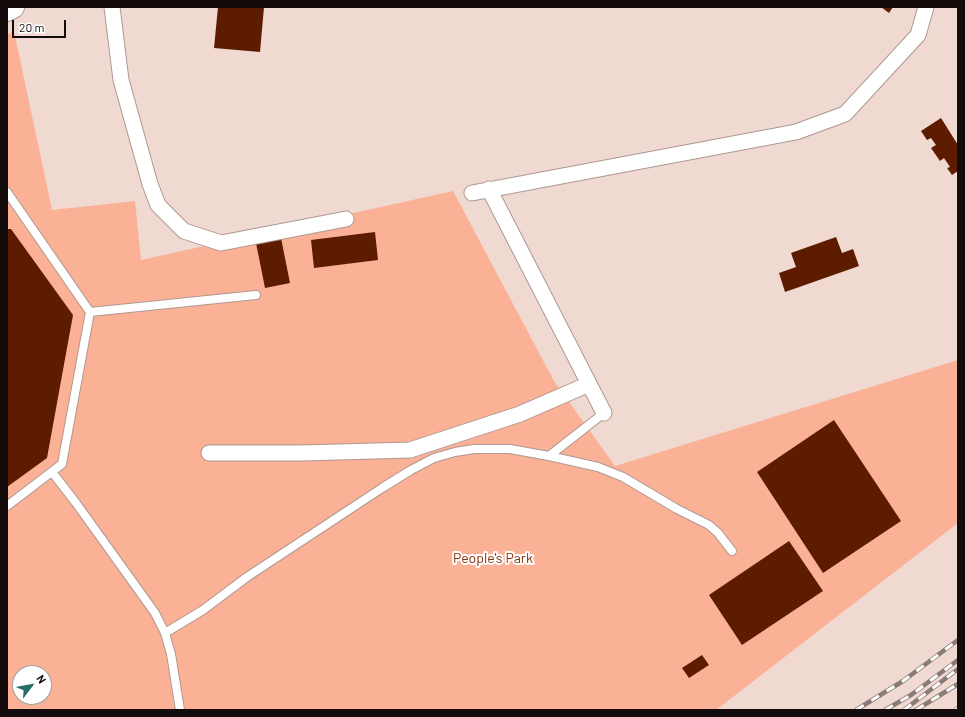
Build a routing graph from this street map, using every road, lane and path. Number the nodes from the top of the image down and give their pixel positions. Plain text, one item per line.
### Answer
1 (13, 7) edge
2 (112, 7) edge
3 (926, 7) edge
4 (7, 10) edge
5 (489, 190) junction
6 (7, 192) edge
7 (472, 193) dead end
8 (346, 219) dead end
9 (256, 295) dead end
10 (90, 312) junction
11 (589, 384) junction
12 (604, 413) joint
13 (209, 453) dead end
14 (549, 456) junction
15 (52, 472) junction
16 (7, 506) edge
17 (732, 551) dead end
18 (165, 633) junction
19 (180, 710) edge

1 - 4 main road
2 - 8 street
3 - 5 street
5 - 7 street
5 - 11 street
6 - 10 lane
9 - 10 lane
10 - 15 lane
11 - 12 street
11 - 13 street
12 - 14 lane
14 - 17 lane
14 - 18 lane
15 - 16 lane
15 - 18 lane
18 - 19 lane

